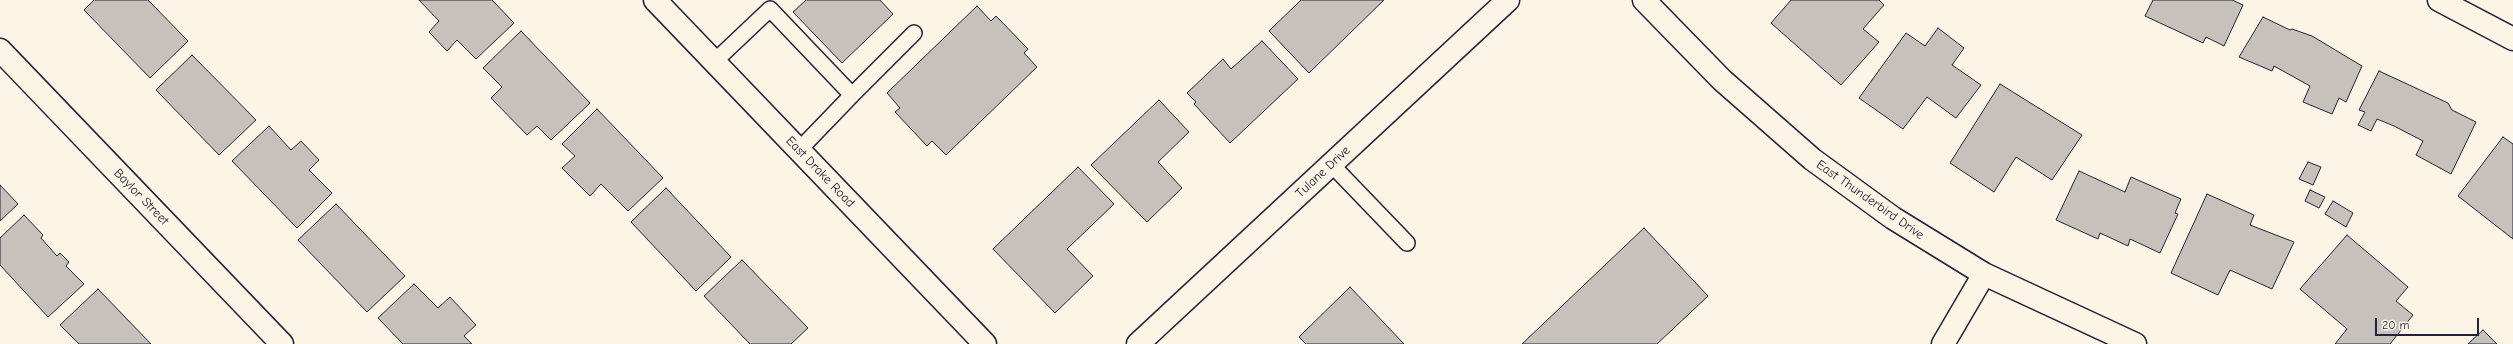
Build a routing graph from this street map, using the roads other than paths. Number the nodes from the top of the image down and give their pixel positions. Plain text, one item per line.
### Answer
1 (655, 0) edge
2 (1508, 0) edge
3 (1644, 0) edge
4 (2439, 0) edge
5 (775, 5) edge
6 (914, 33) dead end
7 (2513, 39) edge
8 (0, 50) edge
9 (714, 62) junction
10 (852, 95) junction
11 (799, 150) junction
12 (1331, 164) junction
13 (1407, 242) dead end
14 (1984, 274) junction
15 (282, 344) edge
16 (985, 344) edge
17 (1138, 344) edge
18 (1942, 344) edge
19 (2136, 344) edge

1 - 9 street, East Drake Road
2 - 12 street, Tulane Drive
3 - 14 street, East Thunderbird Drive
4 - 7 street
5 - 9 lane
5 - 10 lane
6 - 10 lane
8 - 15 street, Baylor Street
9 - 11 street, East Drake Road
10 - 11 lane
11 - 16 street, East Drake Road
12 - 13 lane
12 - 17 street, Tulane Drive
14 - 18 street
14 - 19 street, East Thunderbird Drive

